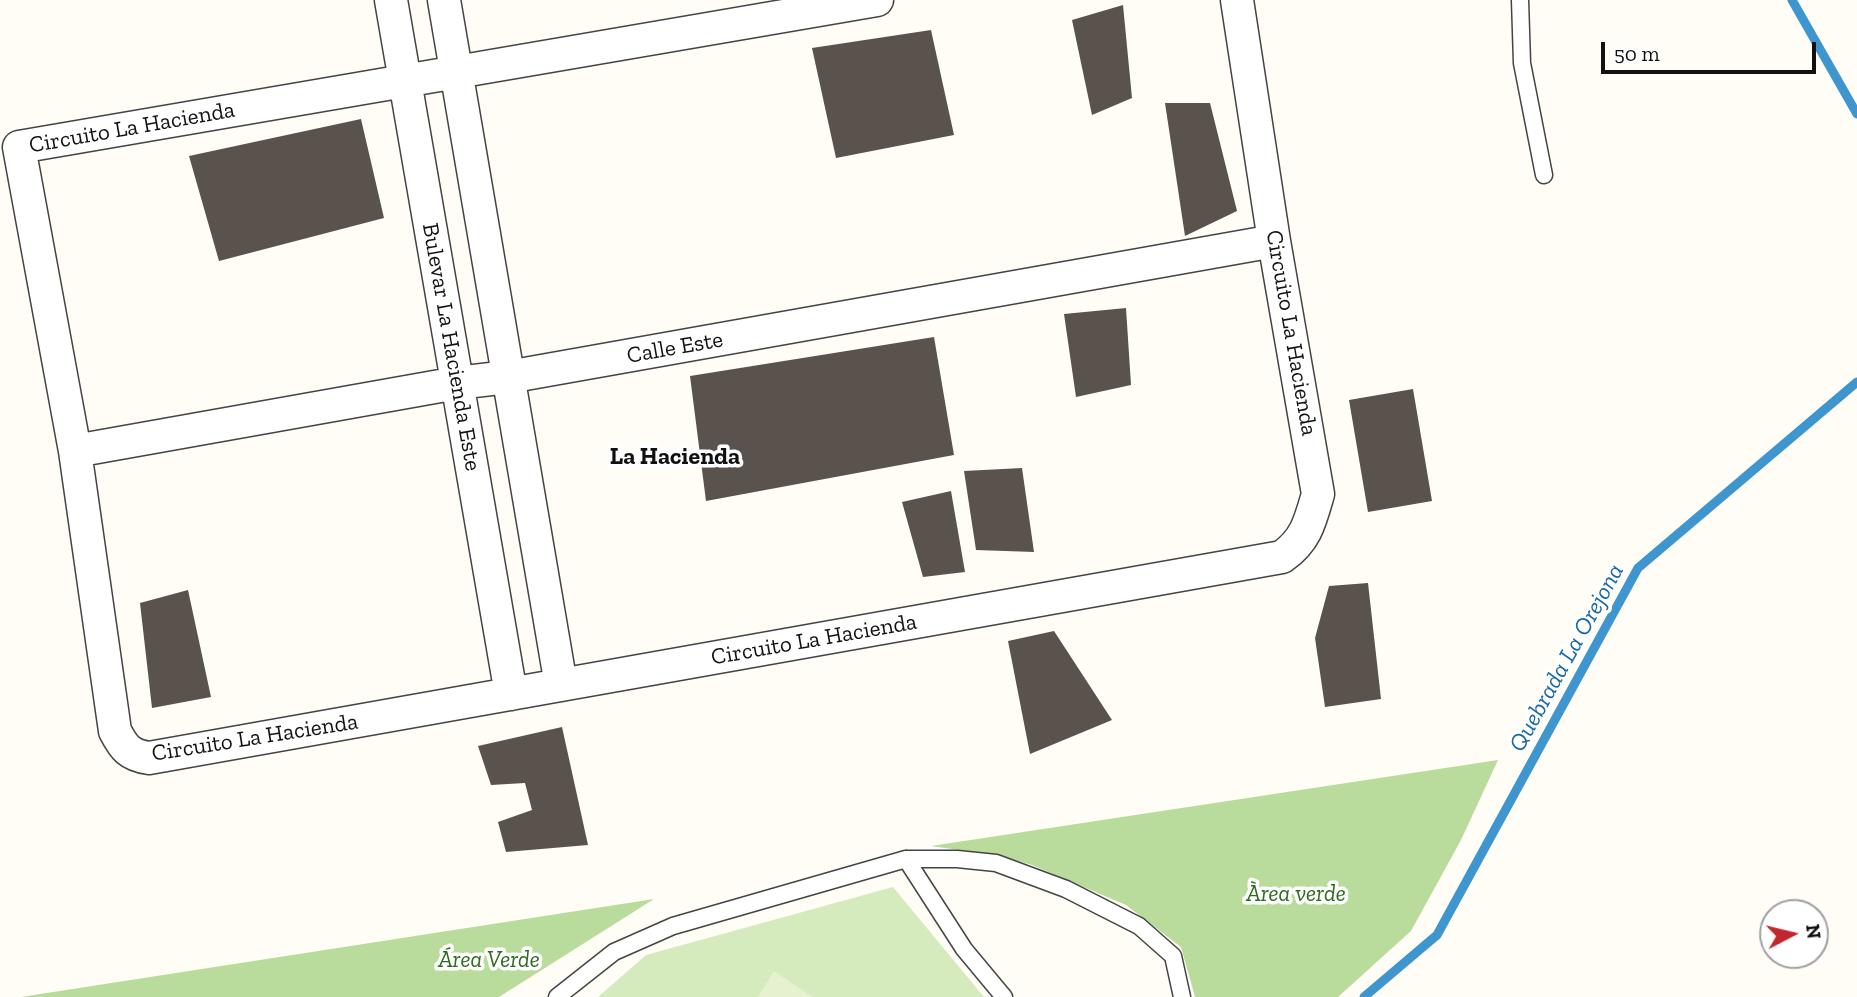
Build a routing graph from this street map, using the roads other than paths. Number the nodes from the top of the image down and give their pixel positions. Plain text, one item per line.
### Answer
1 (391, 0) edge
2 (444, 0) edge
3 (877, 0) edge
4 (1237, 0) edge
5 (1520, 0) edge
6 (456, 72) junction
7 (405, 79) junction
8 (9, 148) edge
9 (1544, 175) dead end
10 (1274, 241) junction
11 (508, 377) junction
12 (457, 383) junction
13 (75, 451) junction
14 (561, 685) junction
15 (511, 694) junction
16 (906, 859) junction
17 (557, 997) edge
18 (1004, 997) edge
19 (1182, 997) edge

1 - 7 street, Bulevar La Hacienda Este
2 - 6 street
3 - 6 street, Circuito La Hacienda
4 - 10 street, Circuito La Hacienda
5 - 9 lane
6 - 7 street, Circuito La Hacienda
6 - 11 street
7 - 8 street, Circuito La Hacienda
7 - 12 street, Bulevar La Hacienda Este
8 - 13 street, Circuito La Hacienda
10 - 11 street, Calle Este
10 - 14 street, Circuito La Hacienda
11 - 12 street, Calle Este
11 - 14 street
12 - 13 street, Calle Este
12 - 15 street, Bulevar La Hacienda Este
13 - 15 street, Circuito La Hacienda
14 - 15 street, Circuito La Hacienda
16 - 17 lane
16 - 18 lane
16 - 19 lane

